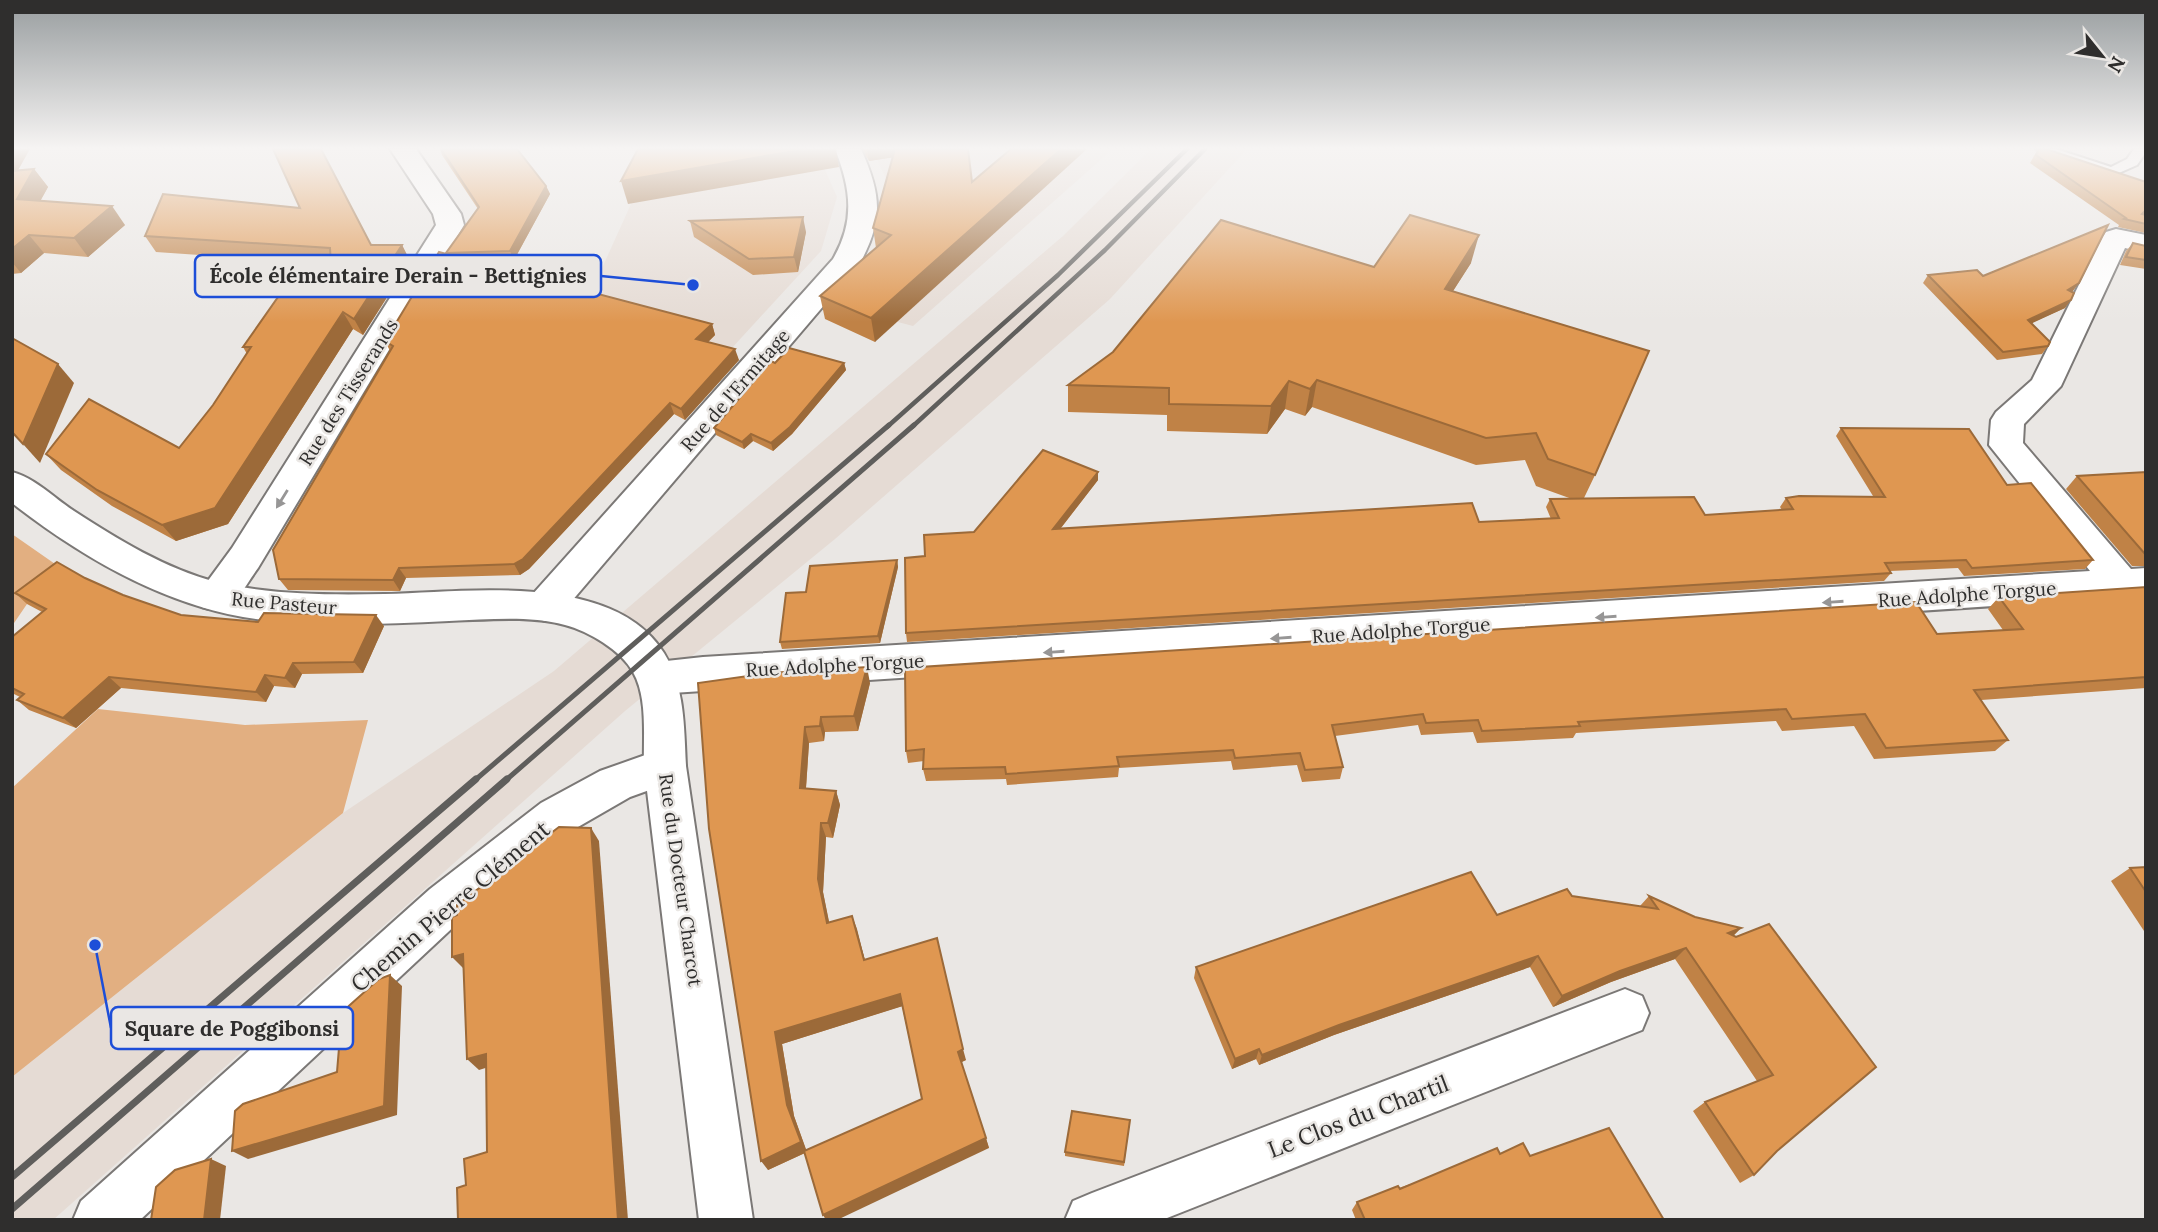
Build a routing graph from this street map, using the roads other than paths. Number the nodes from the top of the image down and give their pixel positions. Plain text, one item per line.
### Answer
1 (442, 206) edge
2 (864, 206) edge
3 (2146, 244) edge
4 (12, 484) edge
5 (2134, 583) edge
6 (215, 597) junction
7 (545, 606) junction
8 (657, 678) junction
9 (665, 766) junction
10 (1625, 1013) dead end
11 (100, 1220) edge
12 (726, 1220) edge
13 (1092, 1220) edge

1 -> 6 street, Rue des Tisserands
2 - 7 street, Rue de l'Ermitage
3 - 5 street
4 - 6 street, Rue Pasteur
5 -> 8 street, Rue Adolphe Torgue
6 - 7 street, Rue Pasteur
7 - 8 street
8 - 9 street, Rue du Docteur Charcot
9 - 11 street, Chemin Pierre Clément
9 - 12 street, Rue du Docteur Charcot
10 - 13 street, Le Clos du Chartil

